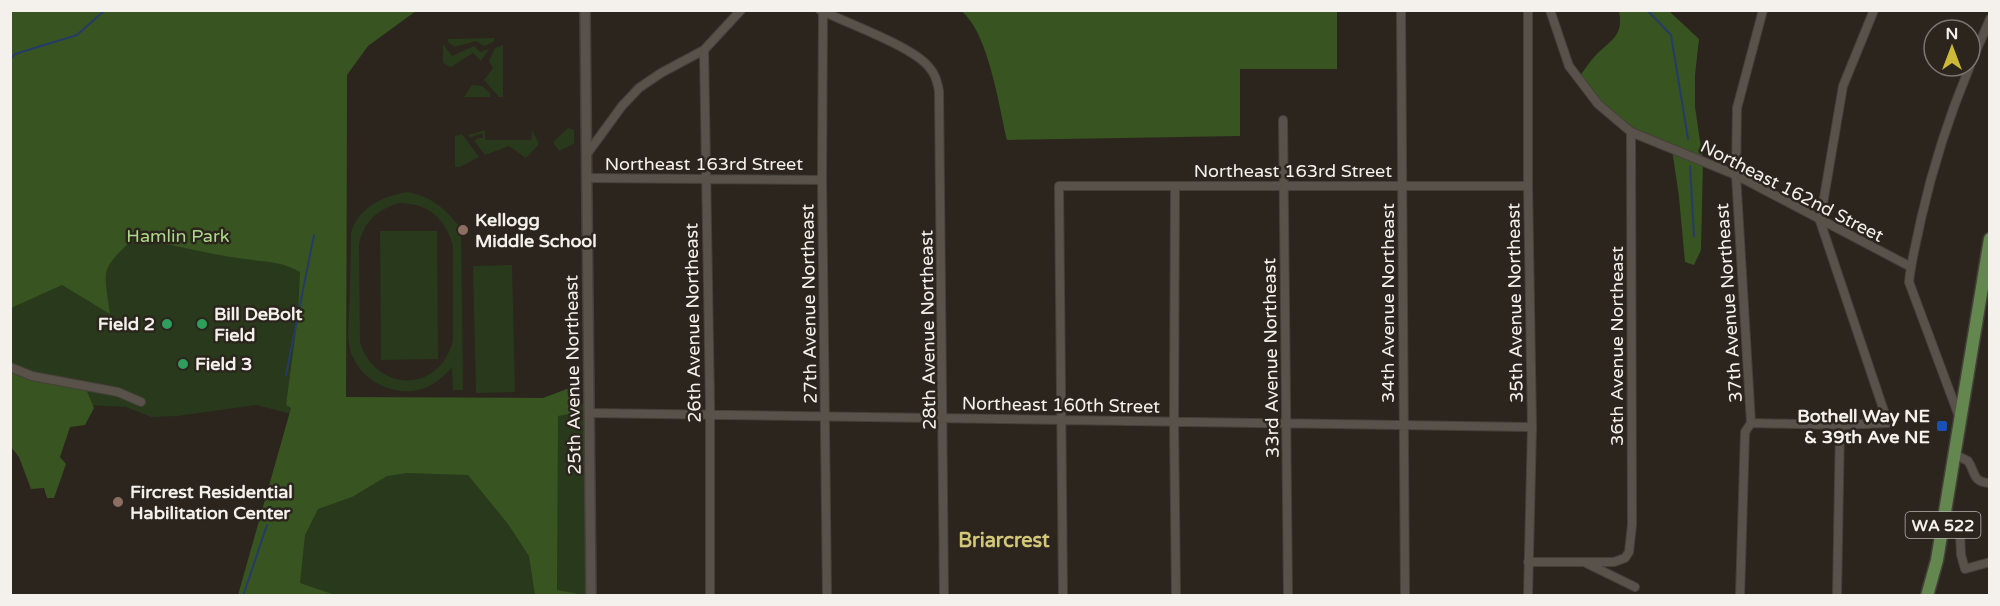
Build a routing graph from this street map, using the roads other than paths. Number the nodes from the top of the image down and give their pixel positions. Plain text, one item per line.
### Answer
1 (585, 10) edge
2 (741, 10) edge
3 (1401, 10) edge
4 (1528, 10) edge
5 (1550, 10) edge
6 (1763, 10) edge
7 (1874, 10) edge
8 (822, 11) edge
9 (1989, 19) edge
10 (1982, 36) edge
11 (704, 50) junction
12 (1965, 78) edge
13 (1283, 120) dead end
14 (1631, 132) junction
15 (587, 154) junction
16 (1736, 175) junction
17 (587, 178) junction
18 (705, 179) junction
19 (822, 180) junction
20 (1175, 186) junction
21 (1284, 186) junction
22 (1403, 186) junction
23 (1528, 186) junction
24 (1820, 221) junction
25 (1989, 239) edge
26 (1911, 267) junction
27 (10, 367) edge
28 (141, 402) dead end
29 (590, 413) junction
30 (710, 415) junction
31 (826, 416) junction
32 (944, 418) junction
33 (1061, 420) junction
34 (1960, 420) junction
35 (1174, 422) junction
36 (1287, 423) junction
37 (1751, 423) junction
38 (1402, 425) junction
39 (1840, 425) junction
40 (1532, 427) junction
41 (1954, 454) junction
42 (1989, 483) edge
43 (1942, 526) junction
44 (1582, 561) junction
45 (1528, 562) junction
46 (1989, 562) edge
47 (1635, 588) dead end
48 (591, 596) edge
49 (710, 596) edge
50 (827, 596) edge
51 (944, 596) edge
52 (1063, 596) edge
53 (1176, 596) edge
54 (1288, 596) edge
55 (1405, 596) edge
56 (1528, 596) edge
57 (1740, 596) edge
58 (1837, 596) edge
59 (1927, 596) edge

1 - 15 street, 25th Avenue Northeast
2 - 11 street
3 - 22 street, 34th Avenue Northeast
4 - 23 street, 35th Avenue Northeast
5 - 14 street, Northeast 162nd Street
6 - 16 street, 37th Avenue Northeast
7 - 24 street
8 - 19 street, 27th Avenue Northeast
8 - 32 street, 28th Avenue Northeast
9 - 10 street
11 - 15 street
11 - 18 street, 26th Avenue Northeast
12 - 26 street
13 - 21 street, 33rd Avenue Northeast
14 - 16 street, Northeast 162nd Street
14 - 44 street, 36th Avenue Northeast
15 - 17 street, 25th Avenue Northeast
16 - 24 street, Northeast 162nd Street
16 - 37 street, 37th Avenue Northeast
17 - 18 street, Northeast 163rd Street
17 - 29 street, 25th Avenue Northeast
18 - 19 street, Northeast 163rd Street
18 - 30 street, 26th Avenue Northeast
19 - 31 street, 27th Avenue Northeast
20 - 21 street, Northeast 163rd Street
20 - 33 street, Northeast 163rd Street
20 - 35 street
21 - 22 street, Northeast 163rd Street
21 - 36 street, 33rd Avenue Northeast
22 - 23 street, Northeast 163rd Street
22 - 38 street, 34th Avenue Northeast
23 - 40 street, 35th Avenue Northeast
24 - 26 street, Northeast 162nd Street
24 - 39 street
25 - 34 main road, WA 522
26 - 34 street
27 - 28 street
29 - 30 street, Northeast 160th Street
29 - 48 street, 25th Avenue Northeast
30 - 31 street, Northeast 160th Street
30 - 49 street, 26th Avenue Northeast
31 - 32 street, Northeast 160th Street
31 - 50 street, 27th Avenue Northeast
32 - 33 street, Northeast 160th Street
32 - 51 street, 28th Avenue Northeast
33 - 35 street, Northeast 160th Street
33 - 52 street
34 - 41 main road, WA 522
35 - 36 street, Northeast 160th Street
35 - 53 street
36 - 38 street, Northeast 160th Street
36 - 54 street, 33rd Avenue Northeast
37 - 39 street
37 - 57 street, 37th Avenue Northeast
38 - 40 street, Northeast 160th Street
38 - 55 street, 34th Avenue Northeast
39 - 58 street
40 - 45 street, 35th Avenue Northeast
41 - 42 street
41 - 43 main road, WA 522
43 - 46 street
43 - 59 main road, WA 522
44 - 45 street
44 - 47 street
45 - 56 street, 35th Avenue Northeast

